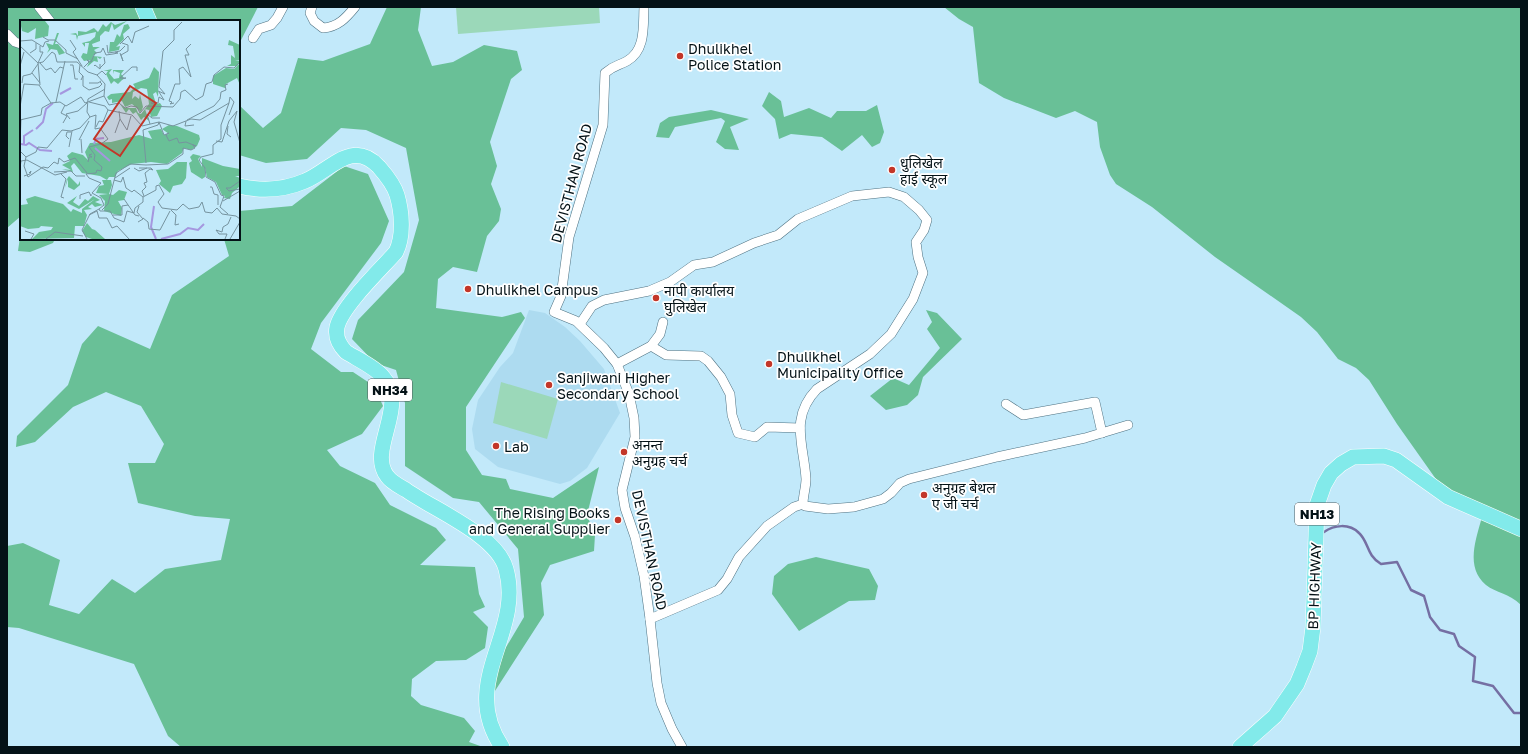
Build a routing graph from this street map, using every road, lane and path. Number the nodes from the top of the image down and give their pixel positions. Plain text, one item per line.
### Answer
1 (39, 7) edge
2 (142, 7) edge
3 (283, 7) edge
4 (312, 7) edge
5 (355, 7) edge
6 (644, 7) edge
7 (49, 20) edge
8 (148, 20) edge
9 (7, 34) edge
10 (253, 38) dead end
11 (20, 44) edge
12 (240, 186) edge
13 (663, 322) dead end
14 (580, 324) junction
15 (650, 346) junction
16 (617, 364) junction
17 (1006, 404) dead end
18 (1128, 425) dead end
19 (800, 428) junction
20 (1102, 433) junction
21 (803, 504) junction
22 (1521, 529) edge
23 (650, 619) junction
24 (502, 747) edge
25 (682, 747) edge
26 (1240, 747) edge

1 - 7 street
2 - 8 highway
3 - 10 street
4 - 5 street
6 - 14 street, DEVISTHAN ROAD
9 - 11 street
12 - 24 highway, NH34
13 - 15 street
14 - 16 street, DEVISTHAN ROAD
14 - 19 street
15 - 16 street
15 - 19 street
16 - 23 street, DEVISTHAN ROAD
17 - 20 street
18 - 20 street
19 - 21 street
20 - 21 street
21 - 23 street
22 - 26 highway, BP HIGHWAY / NH13
23 - 25 street, DEVISTHAN ROAD

